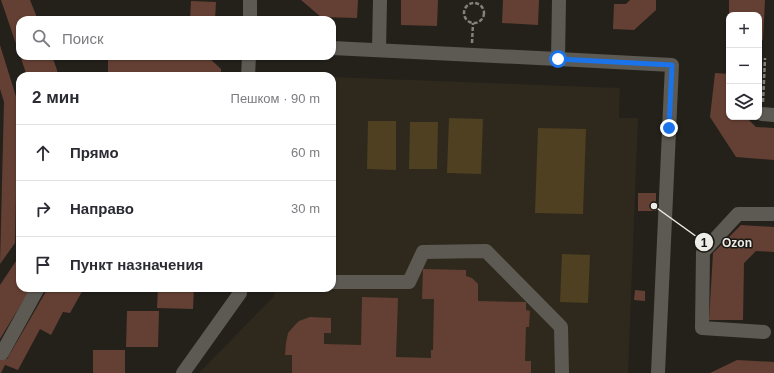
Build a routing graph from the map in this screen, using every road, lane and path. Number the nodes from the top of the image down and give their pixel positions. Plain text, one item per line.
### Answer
1 (250, 0) edge
2 (380, 0) edge
3 (559, 0) edge
4 (474, 1) edge
5 (250, 16) edge
6 (473, 24) junction
7 (336, 48) edge
8 (378, 50) junction
9 (472, 55) junction
10 (765, 58) dead end
11 (558, 59) junction
12 (249, 60) edge
13 (248, 72) edge
14 (768, 114) edge
15 (774, 214) edge
16 (336, 282) edge
17 (36, 292) edge
18 (240, 292) edge
19 (764, 332) dead end
20 (2, 353) dead end
21 (183, 373) edge
22 (562, 373) edge
23 (658, 373) edge

1 - 5 street
2 - 8 street
3 - 11 street
4 - 6 path
4 - 6 path
6 - 9 path
7 - 8 street
8 - 9 street
9 - 11 street
10 - 14 path
11 - 23 street
12 - 13 street
15 - 19 street
16 - 22 street
17 - 20 street
18 - 21 street

